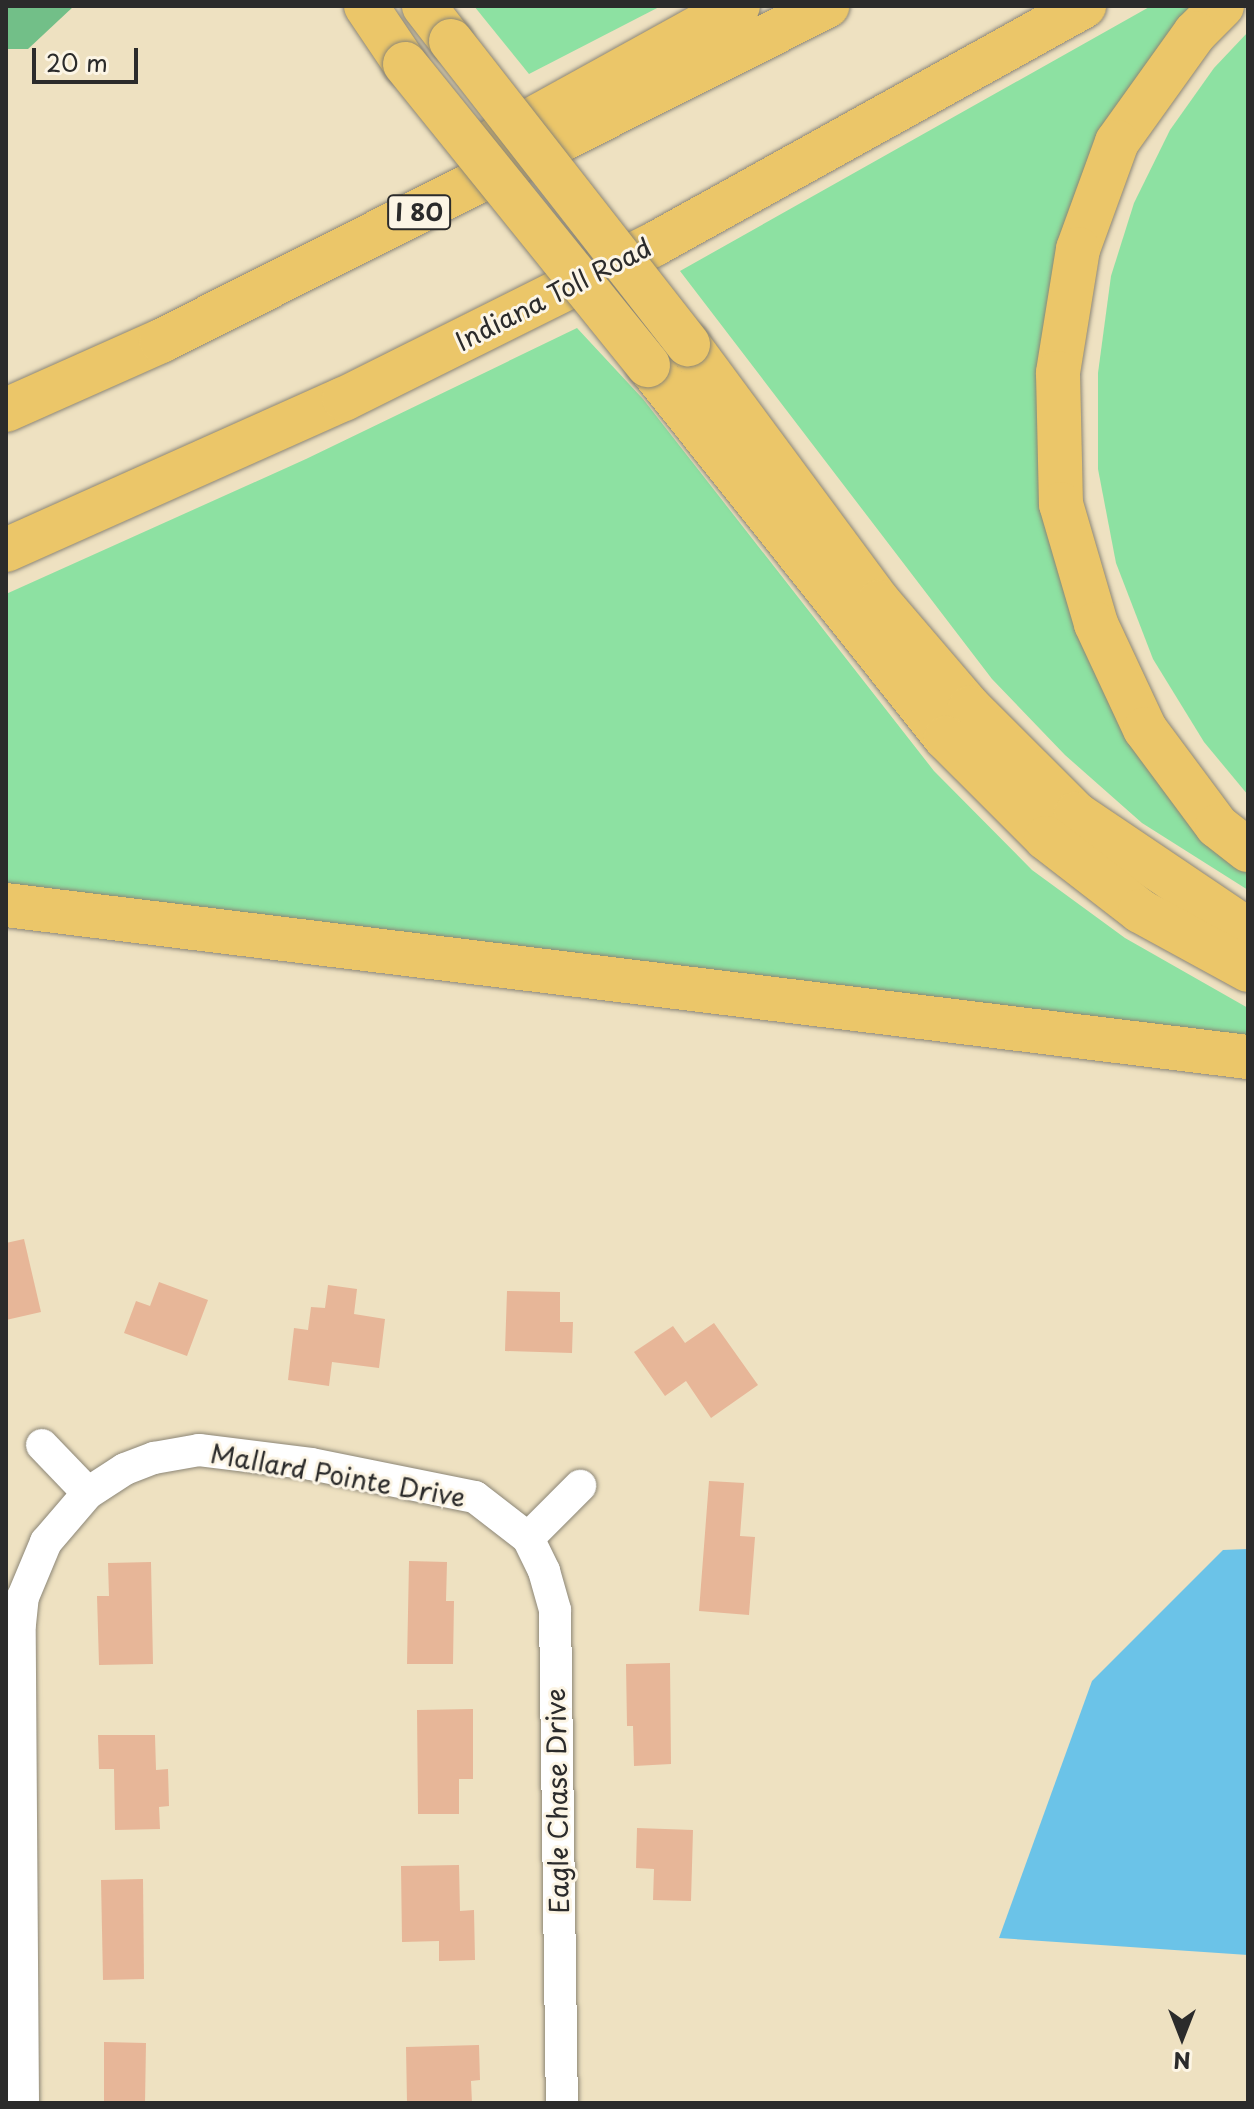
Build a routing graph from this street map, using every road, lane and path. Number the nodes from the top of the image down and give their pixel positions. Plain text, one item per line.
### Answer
1 (366, 6) edge
2 (424, 6) edge
3 (738, 6) edge
4 (827, 6) edge
5 (1084, 6) edge
6 (1222, 6) edge
7 (161, 341) junction
8 (6, 410) edge
9 (6, 550) edge
10 (1248, 850) edge
11 (6, 905) edge
12 (1248, 930) edge
13 (1248, 970) edge
14 (1248, 1057) edge
15 (42, 1445) dead end
16 (580, 1486) dead end
17 (88, 1493) junction
18 (503, 1516) joint
19 (528, 1538) junction
20 (23, 2103) edge
21 (562, 2103) edge

1 - 13 highway, bridge
2 - 12 highway, bridge
3 - 7 highway
4 - 7 highway, I 80
5 - 9 highway, Indiana Toll Road
6 - 10 highway
7 - 8 highway, I 80
11 - 14 highway
15 - 17 street
16 - 19 street
17 - 18 street, Mallard Pointe Drive
17 - 20 street, Mallard Pointe Drive
18 - 19 street, Eagle Chase Drive
19 - 21 street, Eagle Chase Drive

